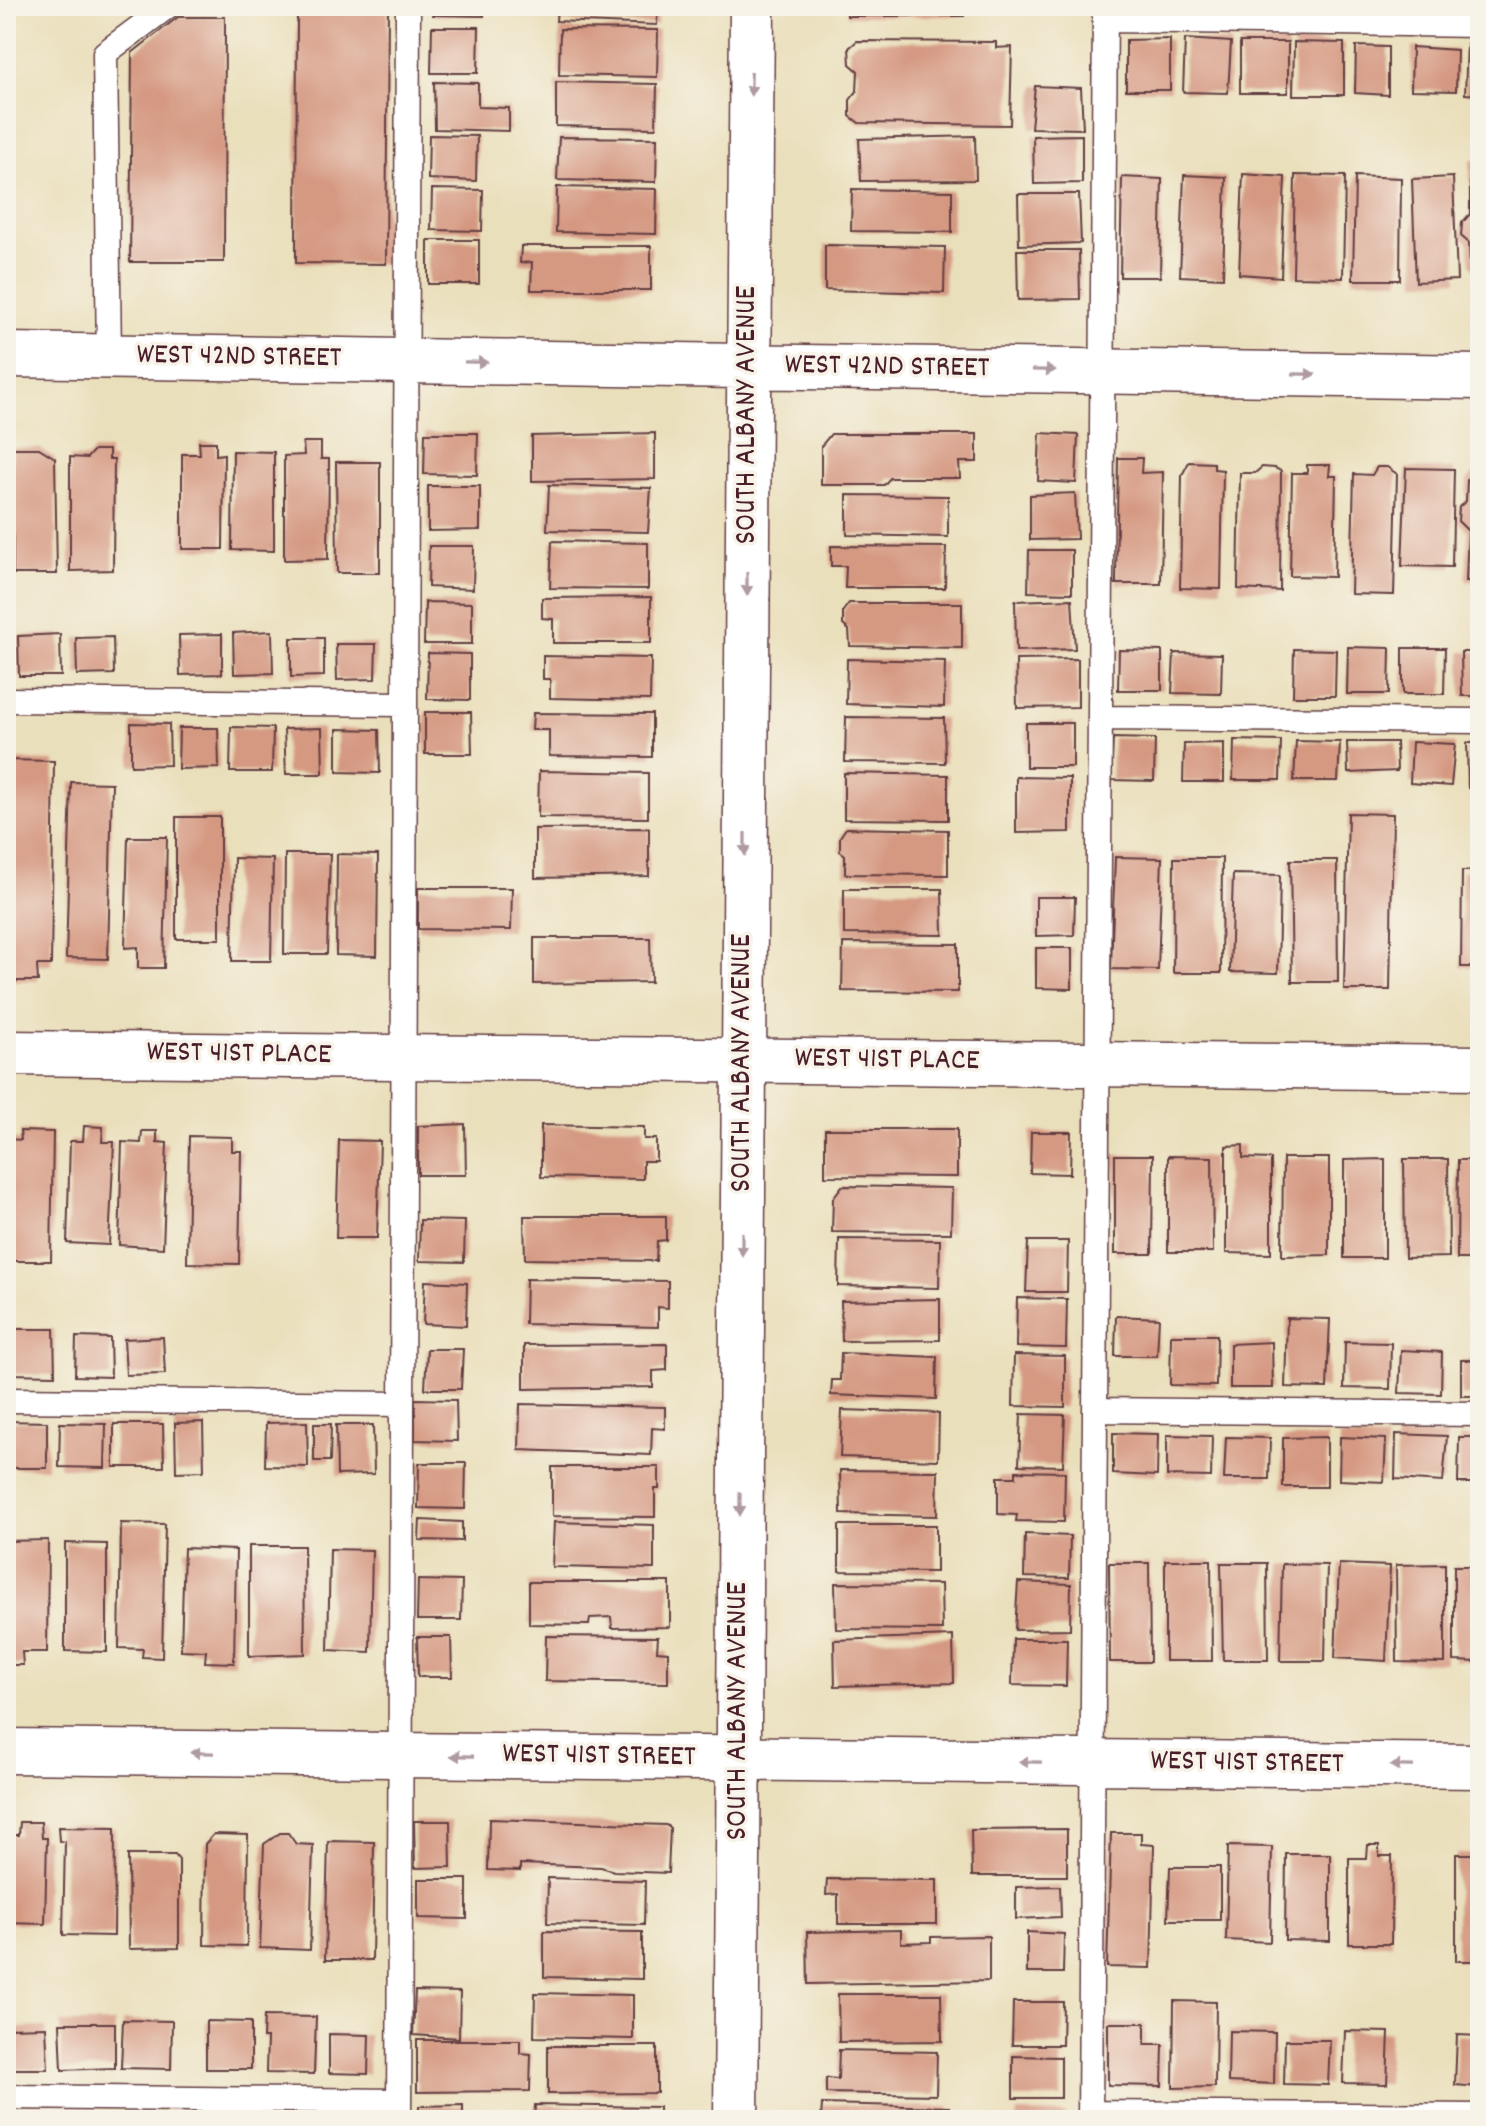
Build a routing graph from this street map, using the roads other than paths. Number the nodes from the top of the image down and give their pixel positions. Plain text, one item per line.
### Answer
1 (168, 6) edge
2 (408, 6) edge
3 (752, 6) edge
4 (1105, 13) edge
5 (1480, 25) edge
6 (6, 355) edge
7 (109, 357) junction
8 (406, 361) junction
9 (748, 366) junction
10 (1103, 371) junction
11 (1480, 377) edge
12 (6, 700) edge
13 (405, 704) junction
14 (1101, 718) junction
15 (1480, 721) edge
16 (6, 1053) edge
17 (403, 1056) junction
18 (743, 1060) junction
19 (1098, 1064) junction
20 (1480, 1068) edge
21 (6, 1400) edge
22 (402, 1404) junction
23 (1095, 1410) junction
24 (1480, 1414) edge
25 (6, 1751) edge
26 (400, 1755) junction
27 (739, 1758) junction
28 (1093, 1762) junction
29 (1480, 1766) edge
30 (6, 2097) edge
31 (399, 2111) edge
32 (1480, 2116) edge
33 (1090, 2117) edge
34 (736, 2120) edge

1 - 7 lane
2 - 8 lane
3 -> 9 street, SOUTH ALBANY AVENUE
4 - 5 lane
4 - 10 lane
6 - 7 street, WEST 42ND STREET
7 - 8 street, WEST 42ND STREET
8 -> 9 street, WEST 42ND STREET
8 - 13 lane
9 -> 10 street, WEST 42ND STREET
9 -> 18 street, SOUTH ALBANY AVENUE
10 -> 11 street, WEST 42ND STREET
10 - 14 lane
12 - 13 lane
13 - 17 lane
14 - 15 lane
14 - 19 lane
16 - 17 street, WEST 41ST PLACE
17 - 18 street, WEST 41ST PLACE
17 - 22 lane
18 - 19 street, WEST 41ST PLACE
18 -> 27 street, SOUTH ALBANY AVENUE
19 - 20 street, WEST 41ST PLACE
19 - 23 lane
21 - 22 lane
22 - 26 lane
23 - 24 lane
23 - 28 lane
26 -> 25 street, WEST 41ST STREET
27 -> 26 street, WEST 41ST STREET
26 - 31 lane
28 -> 27 street, WEST 41ST STREET
27 - 34 street, SOUTH ALBANY AVENUE
29 -> 28 street, WEST 41ST STREET
28 - 33 lane
30 - 31 lane
32 - 33 lane

